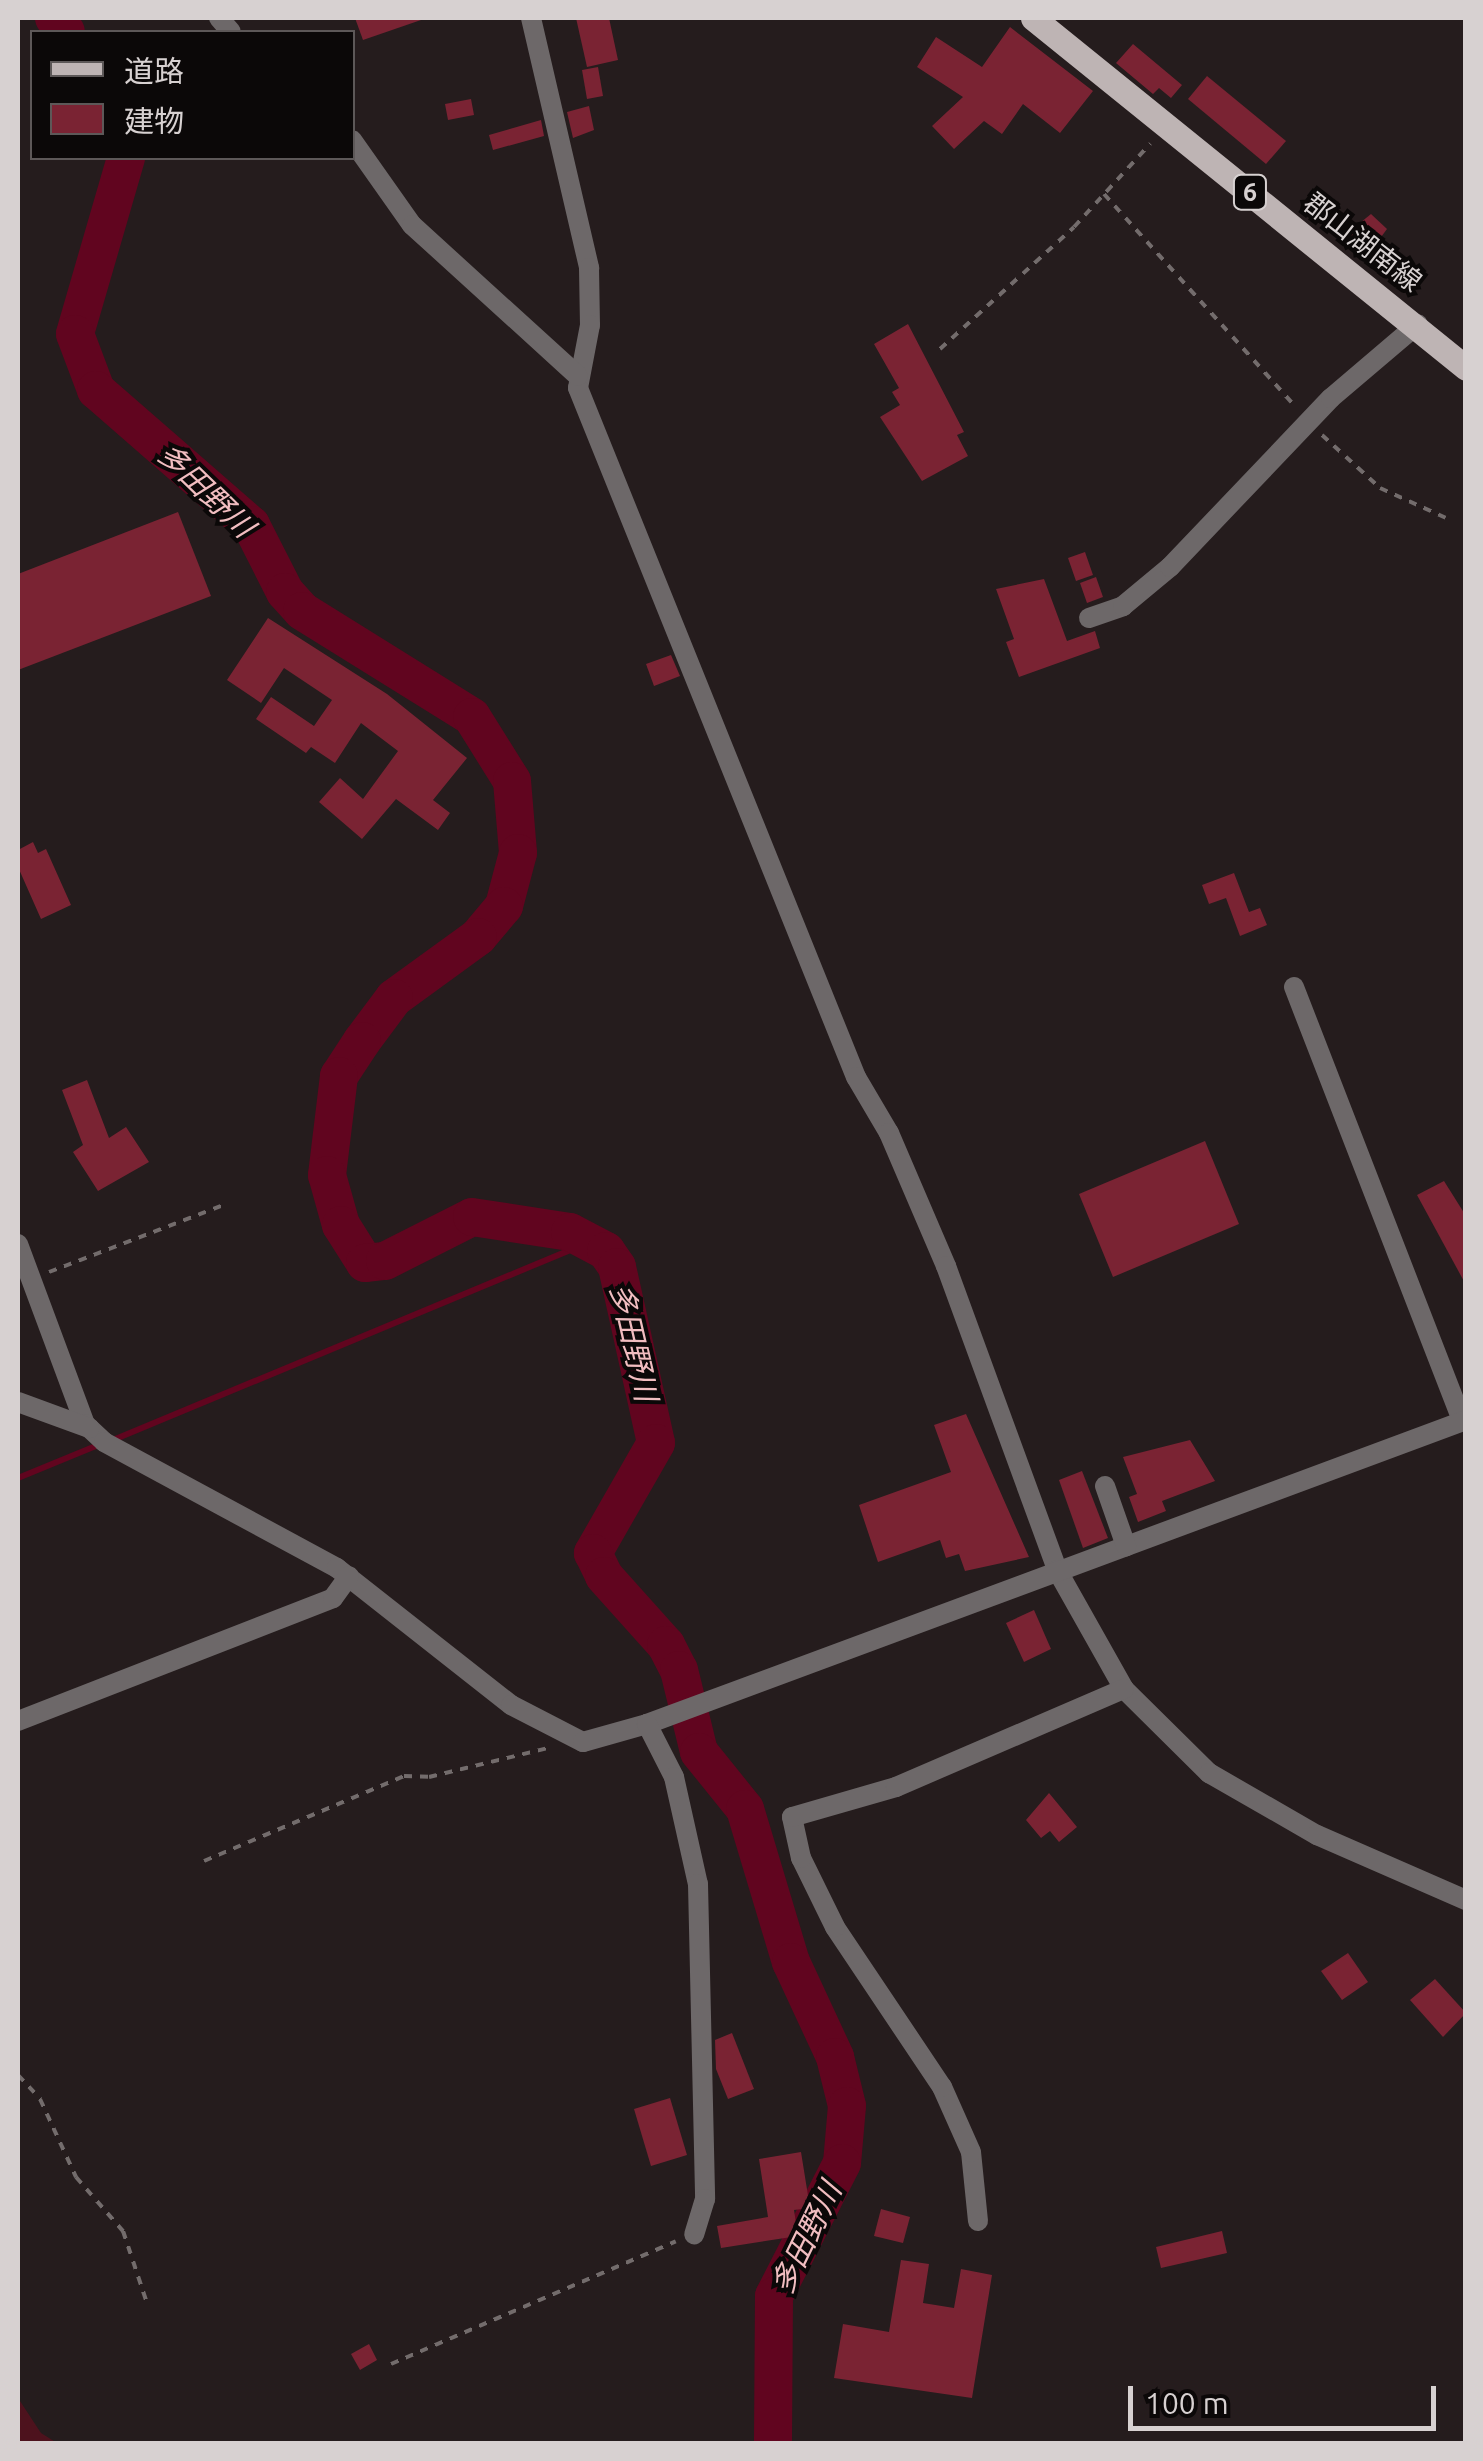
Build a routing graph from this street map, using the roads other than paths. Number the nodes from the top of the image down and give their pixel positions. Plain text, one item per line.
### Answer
1 (531, 18) edge
2 (1033, 18) edge
3 (355, 144) edge
4 (1418, 324) junction
5 (1466, 368) edge
6 (578, 376) junction
7 (1089, 618) dead end
8 (1294, 987) dead end
9 (18, 1244) edge
10 (18, 1402) edge
11 (1464, 1420) edge
12 (89, 1428) junction
13 (1104, 1486) dead end
14 (1126, 1546) junction
15 (1057, 1570) junction
16 (349, 1576) junction
17 (1124, 1689) junction
18 (18, 1721) edge
19 (647, 1724) junction
20 (1466, 1900) edge
21 (978, 2221) dead end
22 (694, 2234) road end

1 - 6 street
2 - 4 main road, 郡山湖南線 / 6
3 - 6 street
4 - 5 main road, 郡山湖南線 / 6
4 - 7 street
6 - 15 street
8 - 11 street
9 - 12 street
10 - 12 street
11 - 14 street
12 - 16 street
13 - 14 street
14 - 15 street
15 - 17 street
15 - 19 street
16 - 18 street
16 - 19 street
17 - 20 street
17 - 21 street
19 - 22 street

